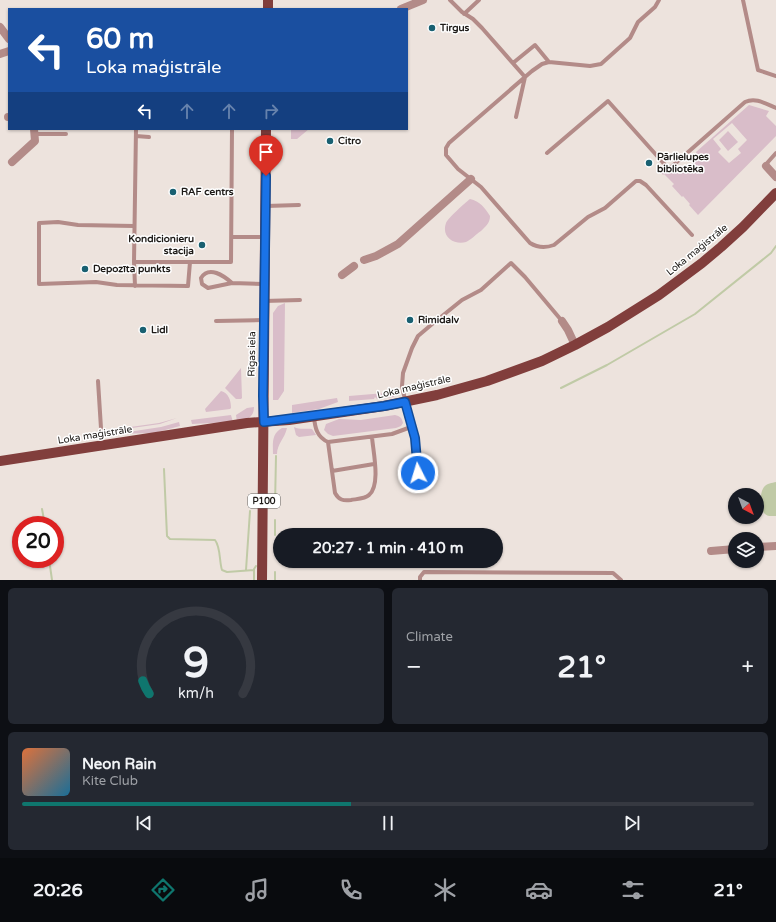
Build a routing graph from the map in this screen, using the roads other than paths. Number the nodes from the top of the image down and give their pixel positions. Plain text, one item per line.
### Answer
1 (422, 0) edge
2 (450, 0) edge
3 (479, 0) edge
4 (659, 0) edge
5 (743, 0) edge
6 (403, 8) edge
7 (464, 14) junction
8 (0, 27) edge
9 (8, 38) edge
10 (549, 62) junction
11 (513, 63) junction
12 (776, 76) edge
13 (525, 77) junction
14 (776, 108) edge
15 (516, 117) dead end
16 (49, 130) edge
17 (136, 130) edge
18 (232, 130) edge
19 (266, 130) edge
20 (34, 132) edge
21 (66, 134) dead end
22 (48, 135) junction
23 (136, 136) junction
24 (149, 137) dead end
25 (547, 152) dead end
26 (776, 153) edge
27 (12, 162) dead end
28 (766, 166) joint
29 (776, 176) edge
30 (471, 179) junction
31 (776, 193) edge
32 (299, 205) dead end
33 (266, 206) junction
34 (134, 226) junction
35 (692, 236) dead end
36 (232, 237) junction
37 (265, 237) junction
38 (364, 260) dead end
39 (134, 262) junction
40 (190, 262) junction
41 (354, 266) dead end
42 (342, 275) dead end
43 (232, 283) junction
44 (264, 284) junction
45 (135, 286) junction
46 (300, 300) dead end
47 (264, 301) junction
48 (264, 320) junction
49 (216, 321) dead end
50 (562, 321) joint
51 (575, 345) junction
52 (98, 380) dead end
53 (405, 402) junction
54 (314, 416) junction
55 (264, 422) junction
56 (411, 427) junction
57 (372, 437) junction
58 (328, 442) junction
59 (102, 446) junction
60 (0, 461) edge
61 (374, 464) junction
62 (332, 471) junction
63 (418, 473) dead end
64 (776, 546) edge
65 (764, 547) edge
66 (728, 550) edge
67 (711, 551) dead end
68 (262, 580) edge
69 (420, 580) edge
70 (621, 580) edge

1 - 6 street
2 - 7 lane
3 - 7 lane
4 - 10 lane
5 - 12 lane
7 - 11 lane
8 - 9 street
10 - 11 lane
10 - 13 lane
11 - 13 lane
13 - 15 lane
13 - 30 lane
14 - 25 lane
16 - 22 lane
17 - 23 lane
18 - 36 lane
19 - 33 main road, Rīgas iela
20 - 22 lane
20 - 27 street
21 - 22 lane
23 - 24 lane
23 - 34 lane
26 - 28 lane
28 - 29 street
30 - 35 lane
30 - 38 street
31 - 51 main road, Loka maģistrāle
32 - 33 lane
33 - 37 main road, Rīgas iela
34 - 39 lane
34 - 45 lane
36 - 37 lane
36 - 40 lane
37 - 44 main road, Rīgas iela
39 - 40 lane
39 - 45 lane
40 - 45 lane
41 - 42 street
43 - 43 lane
43 - 44 lane
44 - 47 main road, Rīgas iela
46 - 47 lane
47 - 48 main road, Rīgas iela
48 - 49 lane
48 - 55 main road, Rīgas iela
50 - 51 street
50 - 53 lane
51 - 53 main road, Loka maģistrāle
52 - 59 lane
53 - 54 main road, Loka maģistrāle
53 - 56 lane
54 - 55 main road, Loka maģistrāle
54 - 58 lane
55 - 59 main road, Loka maģistrāle
55 - 68 main road, Rīgas iela / P100
56 - 57 lane
56 - 63 lane
57 - 58 lane
57 - 61 lane
58 - 62 lane
59 - 60 main road, Loka maģistrāle
61 - 62 lane
61 - 62 lane
64 - 65 street
66 - 67 street
69 - 70 lane

